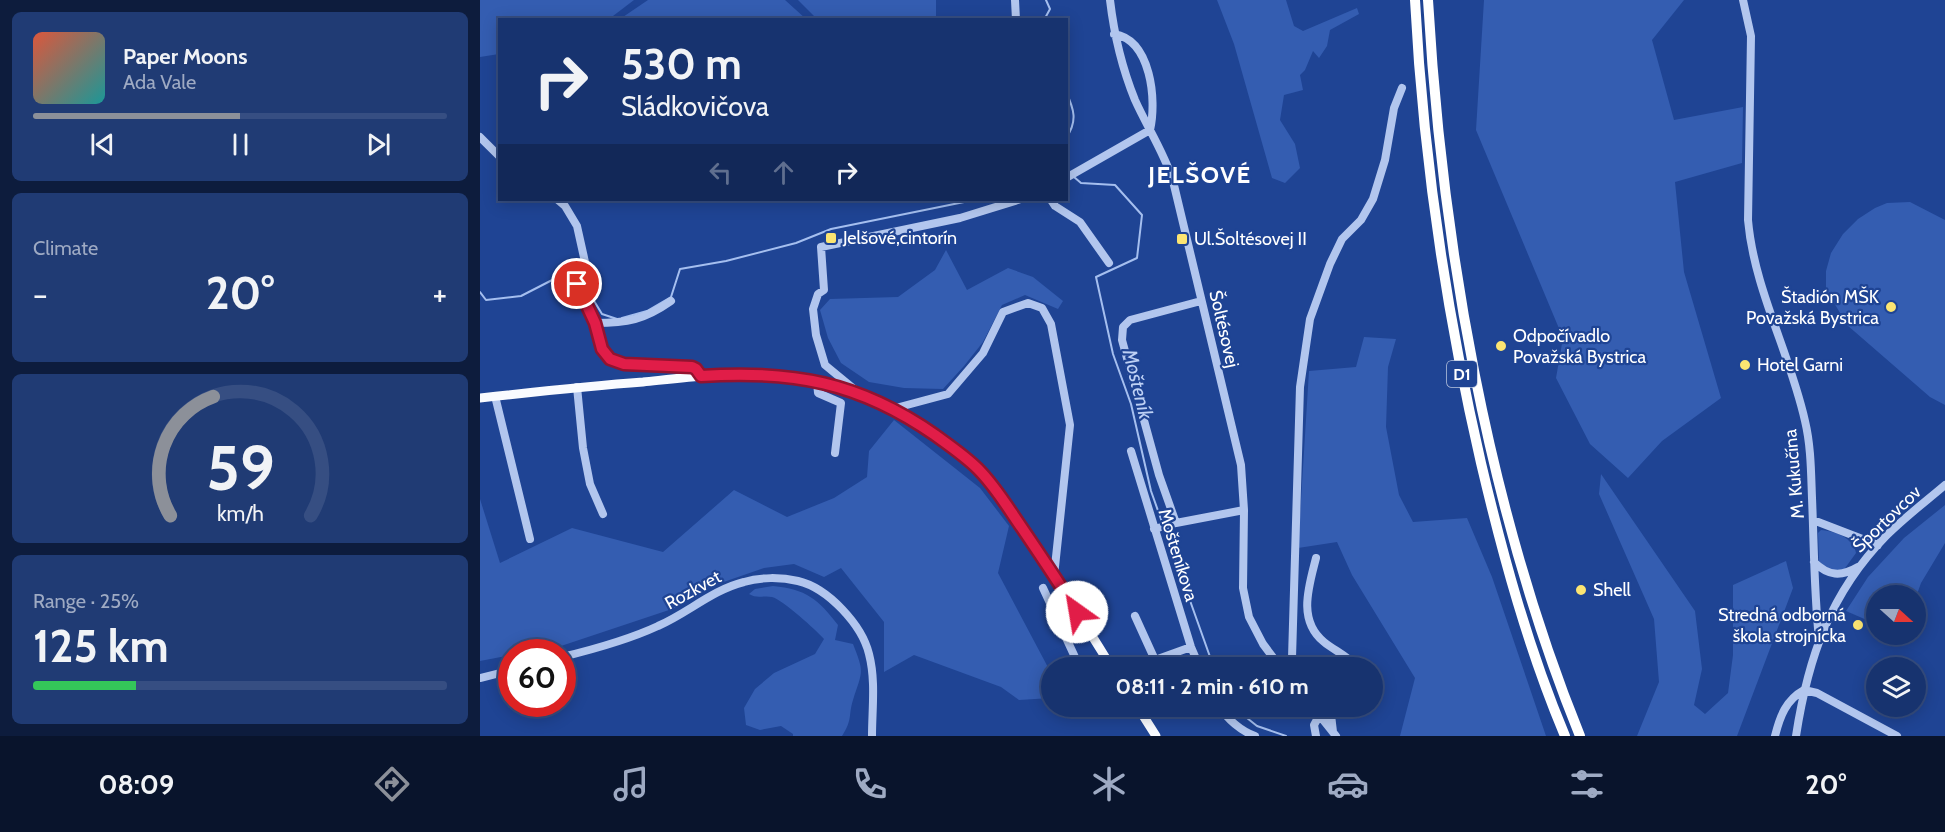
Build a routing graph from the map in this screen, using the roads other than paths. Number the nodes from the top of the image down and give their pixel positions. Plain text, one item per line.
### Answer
1 (1015, 0) edge
2 (1110, 0) edge
3 (1415, 0) edge
4 (1428, 0) edge
5 (1743, 0) edge
6 (1016, 18) edge
7 (1114, 34) junction
8 (1402, 88) dead end
9 (1150, 130) junction
10 (480, 137) edge
11 (498, 155) edge
12 (1070, 176) edge
13 (559, 201) edge
14 (1015, 201) edge
15 (1052, 201) edge
16 (1109, 263) dead end
17 (671, 301) dead end
18 (1201, 301) junction
19 (595, 323) junction
20 (701, 376) junction
21 (818, 382) junction
22 (577, 387) junction
23 (861, 395) junction
24 (495, 396) junction
25 (480, 398) edge
26 (892, 409) junction
27 (1131, 452) dead end
28 (835, 453) dead end
29 (1945, 485) edge
30 (1244, 510) junction
31 (603, 514) dead end
32 (1813, 520) junction
33 (1164, 526) junction
34 (530, 539) dead end
35 (1878, 545) junction
36 (1316, 558) dead end
37 (1814, 562) junction
38 (1859, 567) junction
39 (1054, 576) junction
40 (1043, 588) dead end
41 (1135, 616) dead end
42 (1819, 639) junction
43 (1191, 647) junction
44 (576, 653) edge
45 (1075, 657) edge
46 (1105, 657) edge
47 (1195, 657) edge
48 (1273, 657) edge
49 (1292, 657) edge
50 (1347, 657) edge
51 (498, 674) edge
52 (480, 678) edge
53 (1804, 690) junction
54 (1144, 717) edge
55 (1226, 717) edge
56 (1318, 717) edge
57 (1320, 717) edge
58 (1332, 717) edge
59 (1334, 734) edge
60 (872, 736) edge
61 (1156, 736) edge
62 (1255, 736) edge
63 (1316, 736) edge
64 (1565, 736) edge
65 (1580, 736) edge
66 (1775, 736) edge
67 (1796, 736) edge
68 (1897, 736) edge

1 - 6 street
2 - 7 street, Šoltésovej
3 - 64 highway, D1
4 - 65 highway, D1
5 - 32 street, M. Kukučína
7 - 9 street, Šoltésovej
7 - 9 street
8 - 49 street
9 - 12 street
9 - 18 street, Šoltésovej
10 - 11 street
13 - 19 street
14 - 23 street
15 - 16 street
17 - 19 street
18 - 30 street, Šoltésovej
18 - 33 street, Mošteníkova
19 - 20 street
20 - 21 main road
20 - 22 main road
21 - 23 main road
21 - 28 street
22 - 24 main road
22 - 31 street
23 - 26 main road
24 - 25 main road
24 - 34 street
26 - 39 main road
26 - 39 street
27 - 33 street, Mošteníkova
29 - 35 street, Športovcov
30 - 33 street, Mošteníkova
30 - 48 street, Šoltésovej
32 - 35 street
32 - 37 street, M. Kukučína
33 - 43 street, Mošteníkova
35 - 38 street, Športovcov
36 - 50 street
37 - 38 street
37 - 42 street, M. Kukučína
38 - 42 street, Športovcov
39 - 46 main road
40 - 45 street
41 - 43 street
42 - 53 street, M. Kukučína
43 - 47 street, Mošteníkova
44 - 60 street, Rozkvet
51 - 52 street
53 - 66 street
53 - 67 street, M. Kukučína
53 - 68 street
54 - 61 main road
55 - 62 street
56 - 63 street
57 - 59 street
58 - 59 street

